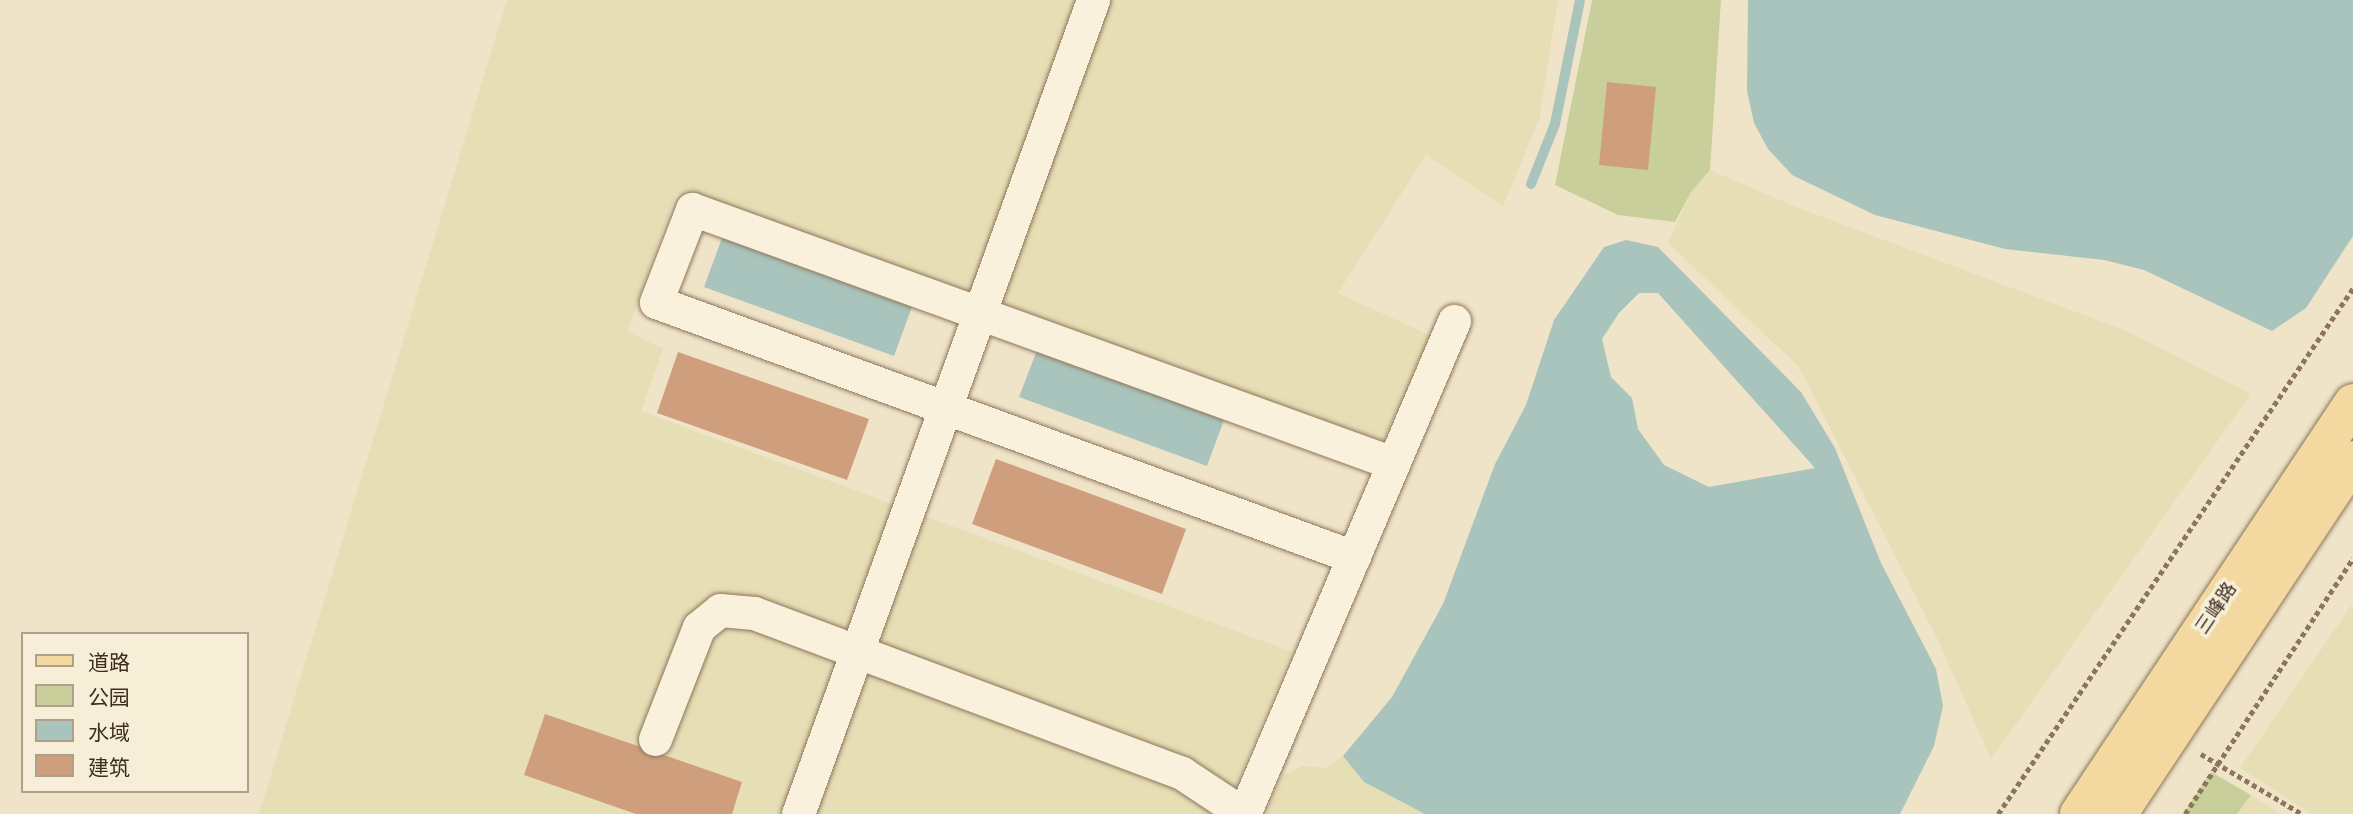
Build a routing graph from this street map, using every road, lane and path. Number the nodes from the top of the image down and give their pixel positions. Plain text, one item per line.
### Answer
1 (1094, 0) edge
2 (2353, 288) edge
3 (979, 313) junction
4 (1454, 321) dead end
5 (2353, 403) edge
6 (946, 408) junction
7 (2353, 460) edge
8 (1393, 463) junction
9 (1354, 557) junction
10 (2353, 558) edge
11 (857, 652) junction
12 (2170, 736) junction
13 (655, 739) dead end
14 (2218, 764) junction
15 (798, 814) edge
16 (1244, 814) edge
17 (1998, 814) edge
18 (2079, 814) edge
19 (2118, 814) edge
20 (2185, 814) edge
21 (2302, 814) edge

1 - 3 lane
2 - 17 path
3 - 6 lane
3 - 6 lane
3 - 8 lane
4 - 8 lane
5 - 18 main road, 三峰路
6 - 9 lane
6 - 11 lane
7 - 12 main road, 三峰路
8 - 9 lane
9 - 16 lane
10 - 14 path
11 - 13 lane
11 - 15 lane
11 - 16 lane
12 - 14 path
12 - 19 main road, 三峰路
14 - 20 path
14 - 21 path

